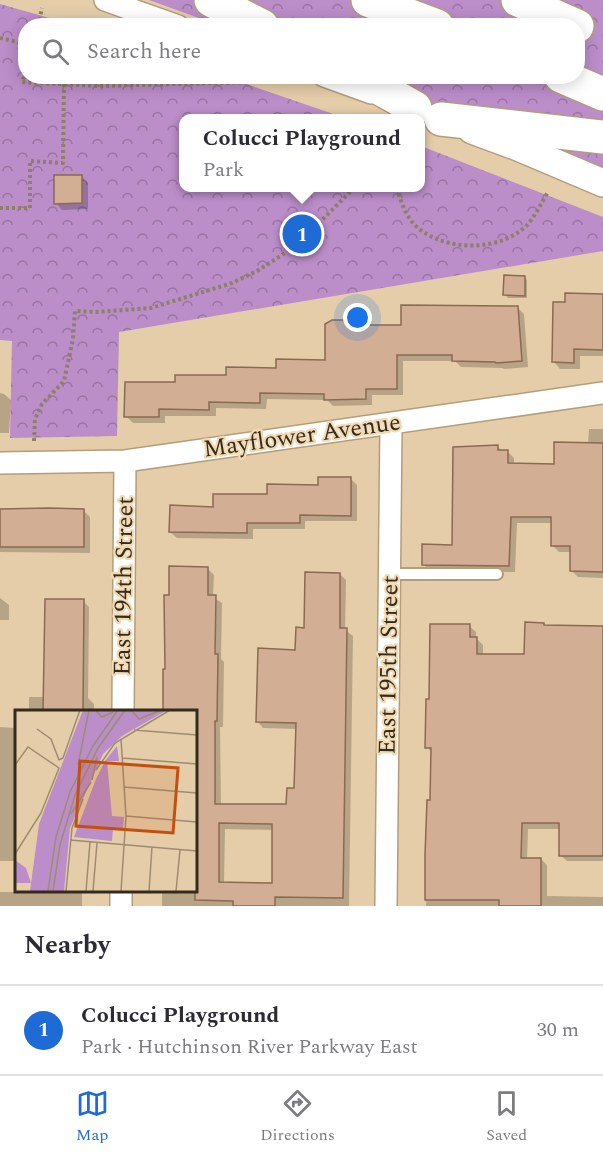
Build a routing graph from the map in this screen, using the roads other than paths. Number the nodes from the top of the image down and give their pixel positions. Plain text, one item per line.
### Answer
1 (105, 0) edge
2 (211, 0) edge
3 (368, 0) edge
4 (518, 0) edge
5 (156, 18) edge
6 (246, 18) edge
7 (416, 18) edge
8 (559, 18) edge
9 (585, 29) edge
10 (603, 37) edge
11 (346, 84) edge
12 (373, 84) edge
13 (580, 84) edge
14 (603, 94) edge
15 (428, 114) junction
16 (603, 137) edge
17 (603, 183) edge
18 (603, 393) edge
19 (391, 424) junction
20 (125, 461) junction
21 (0, 463) edge
22 (390, 574) junction
23 (497, 574) dead end
24 (123, 710) edge
25 (386, 906) edge

1 - 5 street
2 - 6 highway
3 - 7 highway
4 - 8 highway
9 - 10 highway
11 - 15 street
12 - 15 highway
13 - 14 highway
15 - 16 highway
15 - 17 street
18 - 19 street, Mayflower Avenue
19 - 20 street, Mayflower Avenue
19 - 22 street, East 195th Street
20 - 21 street, Mayflower Avenue
20 - 24 street, East 194th Street
22 - 23 lane
22 - 25 street, East 195th Street

